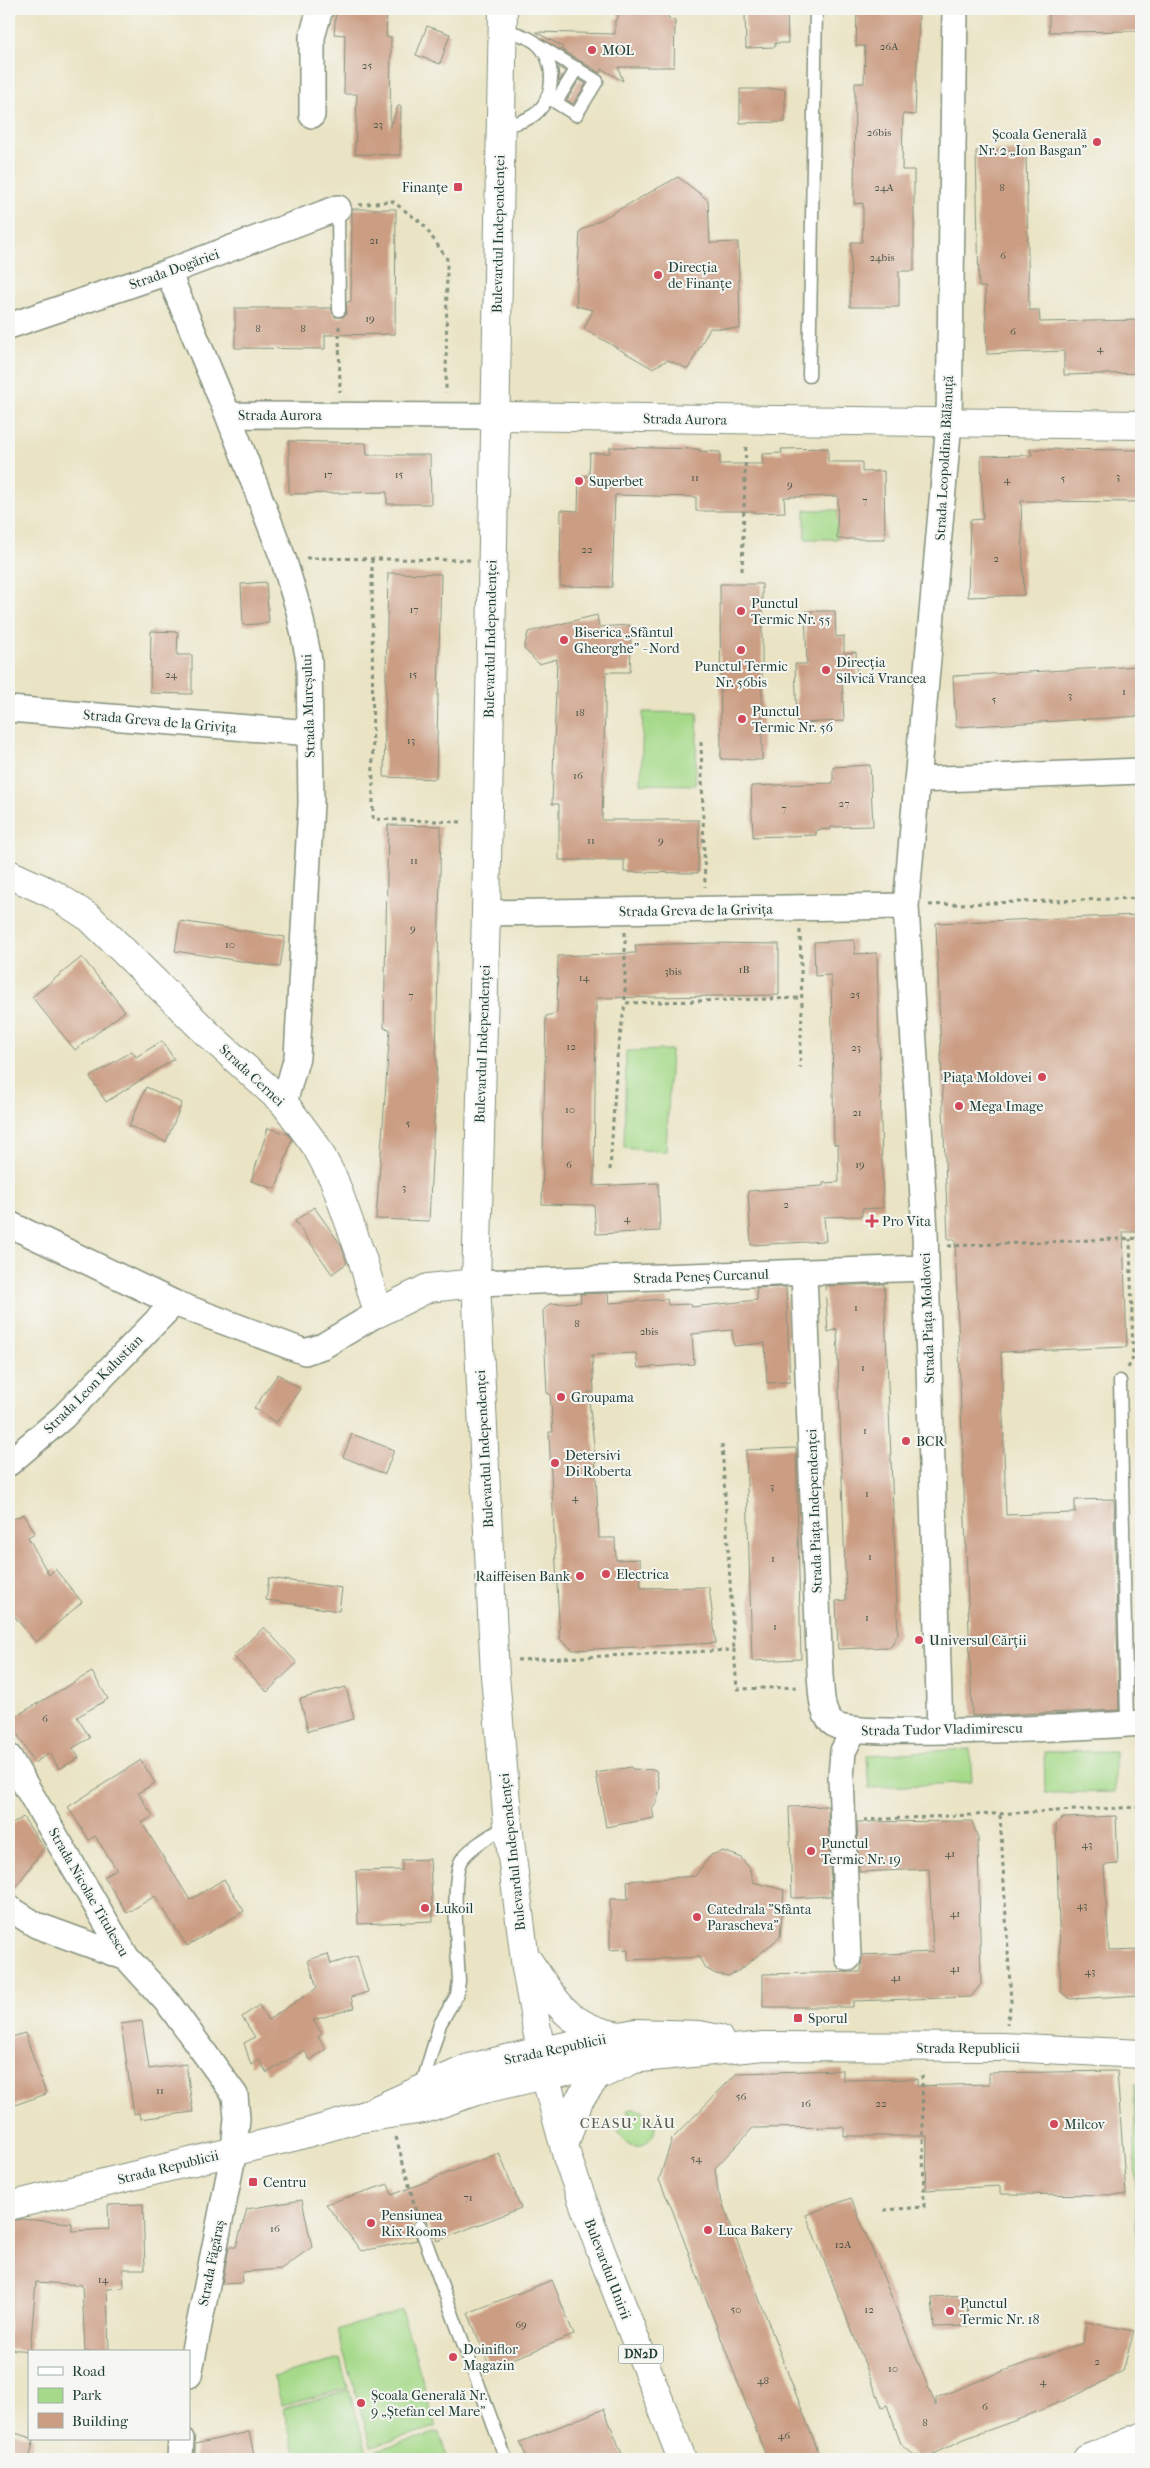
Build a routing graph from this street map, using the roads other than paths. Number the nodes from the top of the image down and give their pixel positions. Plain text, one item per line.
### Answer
1 (320, 9) edge
2 (816, 9) edge
3 (956, 9) edge
4 (503, 19) edge
5 (537, 44) junction
6 (577, 68) junction
7 (552, 100) junction
8 (312, 115) dead end
9 (500, 126) junction
10 (338, 208) joint
11 (168, 272) junction
12 (339, 310) road end
13 (9, 326) edge
14 (809, 376) dead end
15 (228, 415) junction
16 (494, 416) junction
17 (949, 422) junction
18 (1141, 425) edge
19 (9, 709) edge
20 (311, 733) junction
21 (1141, 771) edge
22 (917, 780) junction
23 (9, 874) edge
24 (906, 906) junction
25 (486, 913) junction
26 (284, 1103) junction
27 (9, 1224) edge
28 (926, 1257) junction
29 (804, 1272) junction
30 (476, 1283) junction
31 (174, 1303) junction
32 (378, 1313) junction
33 (1120, 1381) road end
34 (9, 1463) edge
35 (1134, 1724) edge
36 (854, 1730) junction
37 (940, 1731) junction
38 (9, 1756) edge
39 (508, 1825) junction
40 (9, 1908) edge
41 (524, 1955) junction
42 (127, 1958) junction
43 (848, 1958) dead end
44 (620, 2036) junction
45 (764, 2046) junction
46 (1141, 2054) edge
47 (632, 2060) junction
48 (543, 2063) junction
49 (420, 2090) junction
50 (356, 2118) junction
51 (564, 2146) junction
52 (234, 2151) junction
53 (9, 2206) edge
54 (420, 2226) road end
55 (190, 2370) edge
56 (1141, 2437) edge
57 (181, 2440) edge
58 (180, 2459) edge
59 (506, 2459) edge
60 (682, 2459) edge
61 (1087, 2459) edge

1 - 8 street
2 - 14 lane
3 - 17 street, Strada Leopoldina Bălănuță
4 - 5 lane
4 - 9 main road, Bulevardul Independenței
5 - 6 lane
5 - 7 lane
6 - 7 lane
6 - 7 lane
7 - 9 lane
9 - 16 main road, Bulevardul Independenței
10 - 11 street, Strada Dogăriei
10 - 12 lane
11 - 13 street, Strada Dogăriei
11 - 15 street, Strada Mureșului
15 - 16 street, Strada Aurora
15 - 20 street, Strada Mureșului
16 - 17 main road, Strada Aurora
16 - 25 main road, Bulevardul Independenței
17 - 18 main road, Strada Aurora
17 - 22 street, Strada Leopoldina Bălănuță
19 - 20 street, Strada Greva de la Grivița
20 - 26 street, Strada Mureșului
21 - 22 street
22 - 24 street, Strada Leopoldina Bălănuță
23 - 26 main road, Strada Cernei
24 - 25 street, Strada Greva de la Grivița
24 - 28 street, Strada Piața Moldovei
25 - 30 main road, Bulevardul Independenței
26 - 32 main road, Strada Cernei
27 - 31 street
28 - 29 street, Strada Peneș Curcanul
28 - 37 street, Strada Piața Moldovei
29 - 30 street, Strada Peneș Curcanul
29 - 36 street, Strada Piața Independenței
30 - 32 main road
30 - 39 main road, Bulevardul Independenței
31 - 32 street
31 - 34 street, Strada Leon Kalustian
33 - 35 lane
35 - 37 street, Strada Tudor Vladimirescu
36 - 37 street, Strada Tudor Vladimirescu
36 - 43 street, Strada Tudor Vladimirescu
38 - 42 street, Strada Nicolae Titulescu
39 - 41 main road, Bulevardul Independenței
39 - 49 lane
40 - 42 street
41 - 44 main road
41 - 48 main road, Bulevardul Independenței
42 - 52 street, Strada Nicolae Titulescu
44 - 45 main road, Strada Republicii
44 - 48 main road, Strada Republicii
45 - 46 main road, Strada Republicii
45 - 47 main road, Strada Republicii
47 - 48 main road, Strada Republicii
47 - 51 main road
48 - 49 main road, Strada Republicii
48 - 50 main road, Strada Republicii
48 - 51 main road, Bulevardul Unirii
49 - 50 main road, Strada Republicii
50 - 52 main road, Strada Republicii
51 - 60 main road, Bulevardul Unirii / DN2D
52 - 53 main road, Strada Republicii
52 - 55 street, Strada Făgăraș
54 - 59 lane
56 - 61 main road
57 - 58 street

